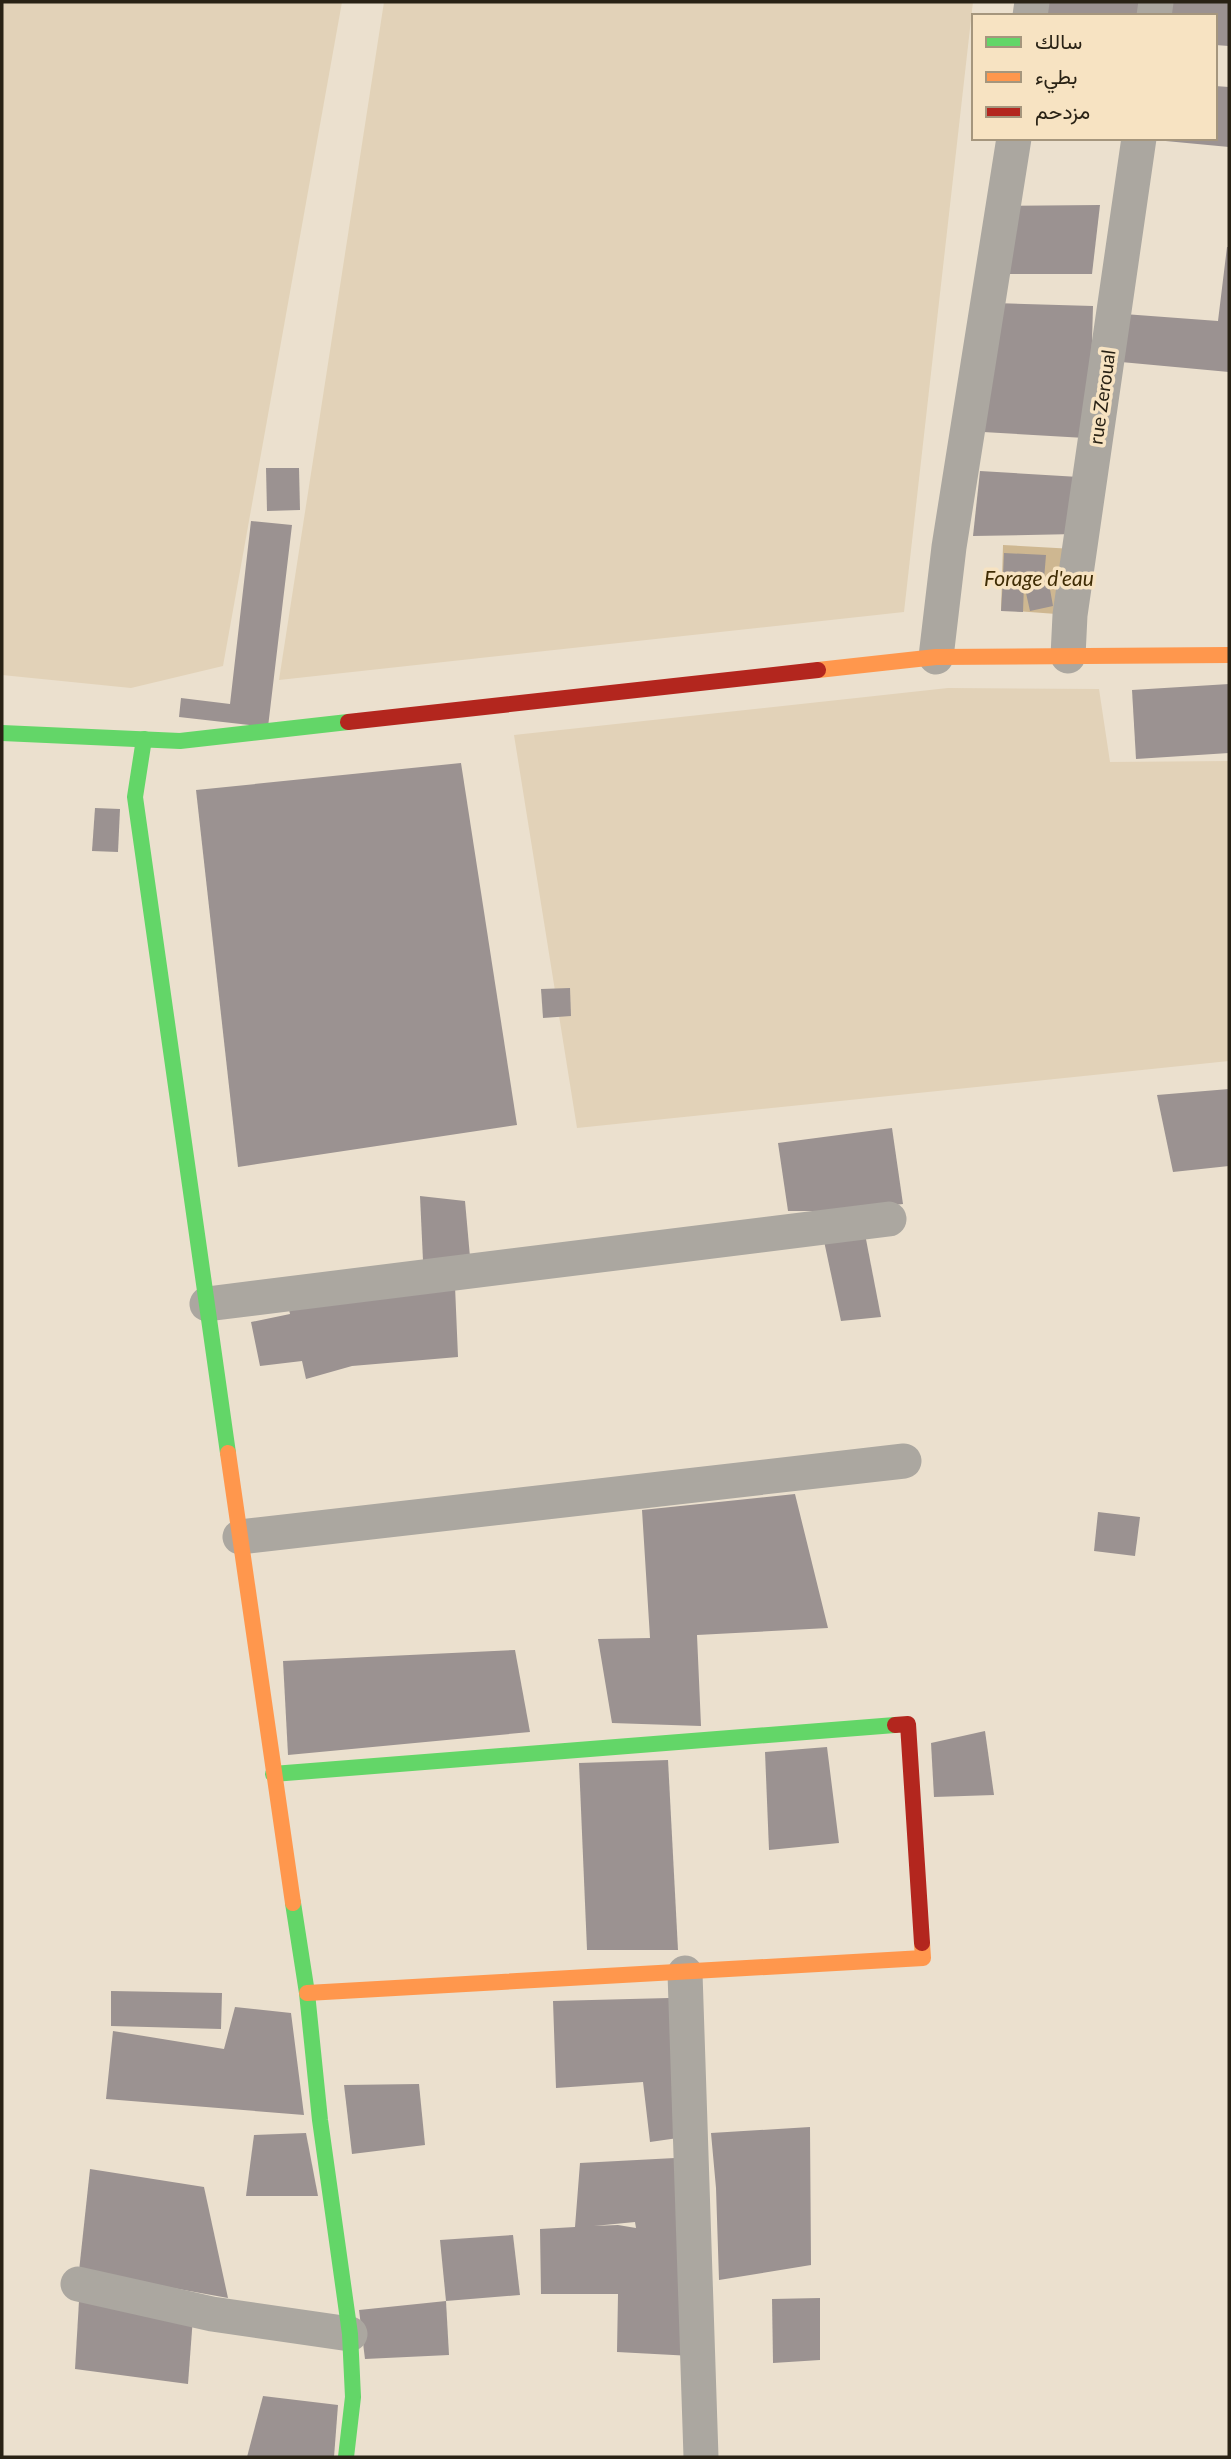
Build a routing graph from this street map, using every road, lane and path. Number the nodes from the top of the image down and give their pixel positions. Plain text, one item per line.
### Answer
1 (1014, 140) edge
2 (1139, 140) edge
3 (1229, 655) edge
4 (1068, 656) junction
5 (936, 657) junction
6 (2, 733) edge
7 (144, 739) junction
8 (889, 1219) dead end
9 (207, 1304) junction
10 (904, 1461) dead end
11 (240, 1537) junction
12 (273, 1774) junction
13 (685, 1973) junction
14 (307, 1993) junction
15 (78, 2284) dead end
16 (350, 2334) junction
17 (346, 2457) edge
18 (701, 2457) edge

1 - 5 street
2 - 4 street, rue Zeroual
3 - 4 street
4 - 5 street
5 - 7 street
6 - 7 street
7 - 9 street
8 - 9 street
9 - 11 street
10 - 11 street
11 - 12 street
12 - 13 street
12 - 14 street
13 - 14 street
13 - 18 street
14 - 16 street
15 - 16 street
16 - 17 street

